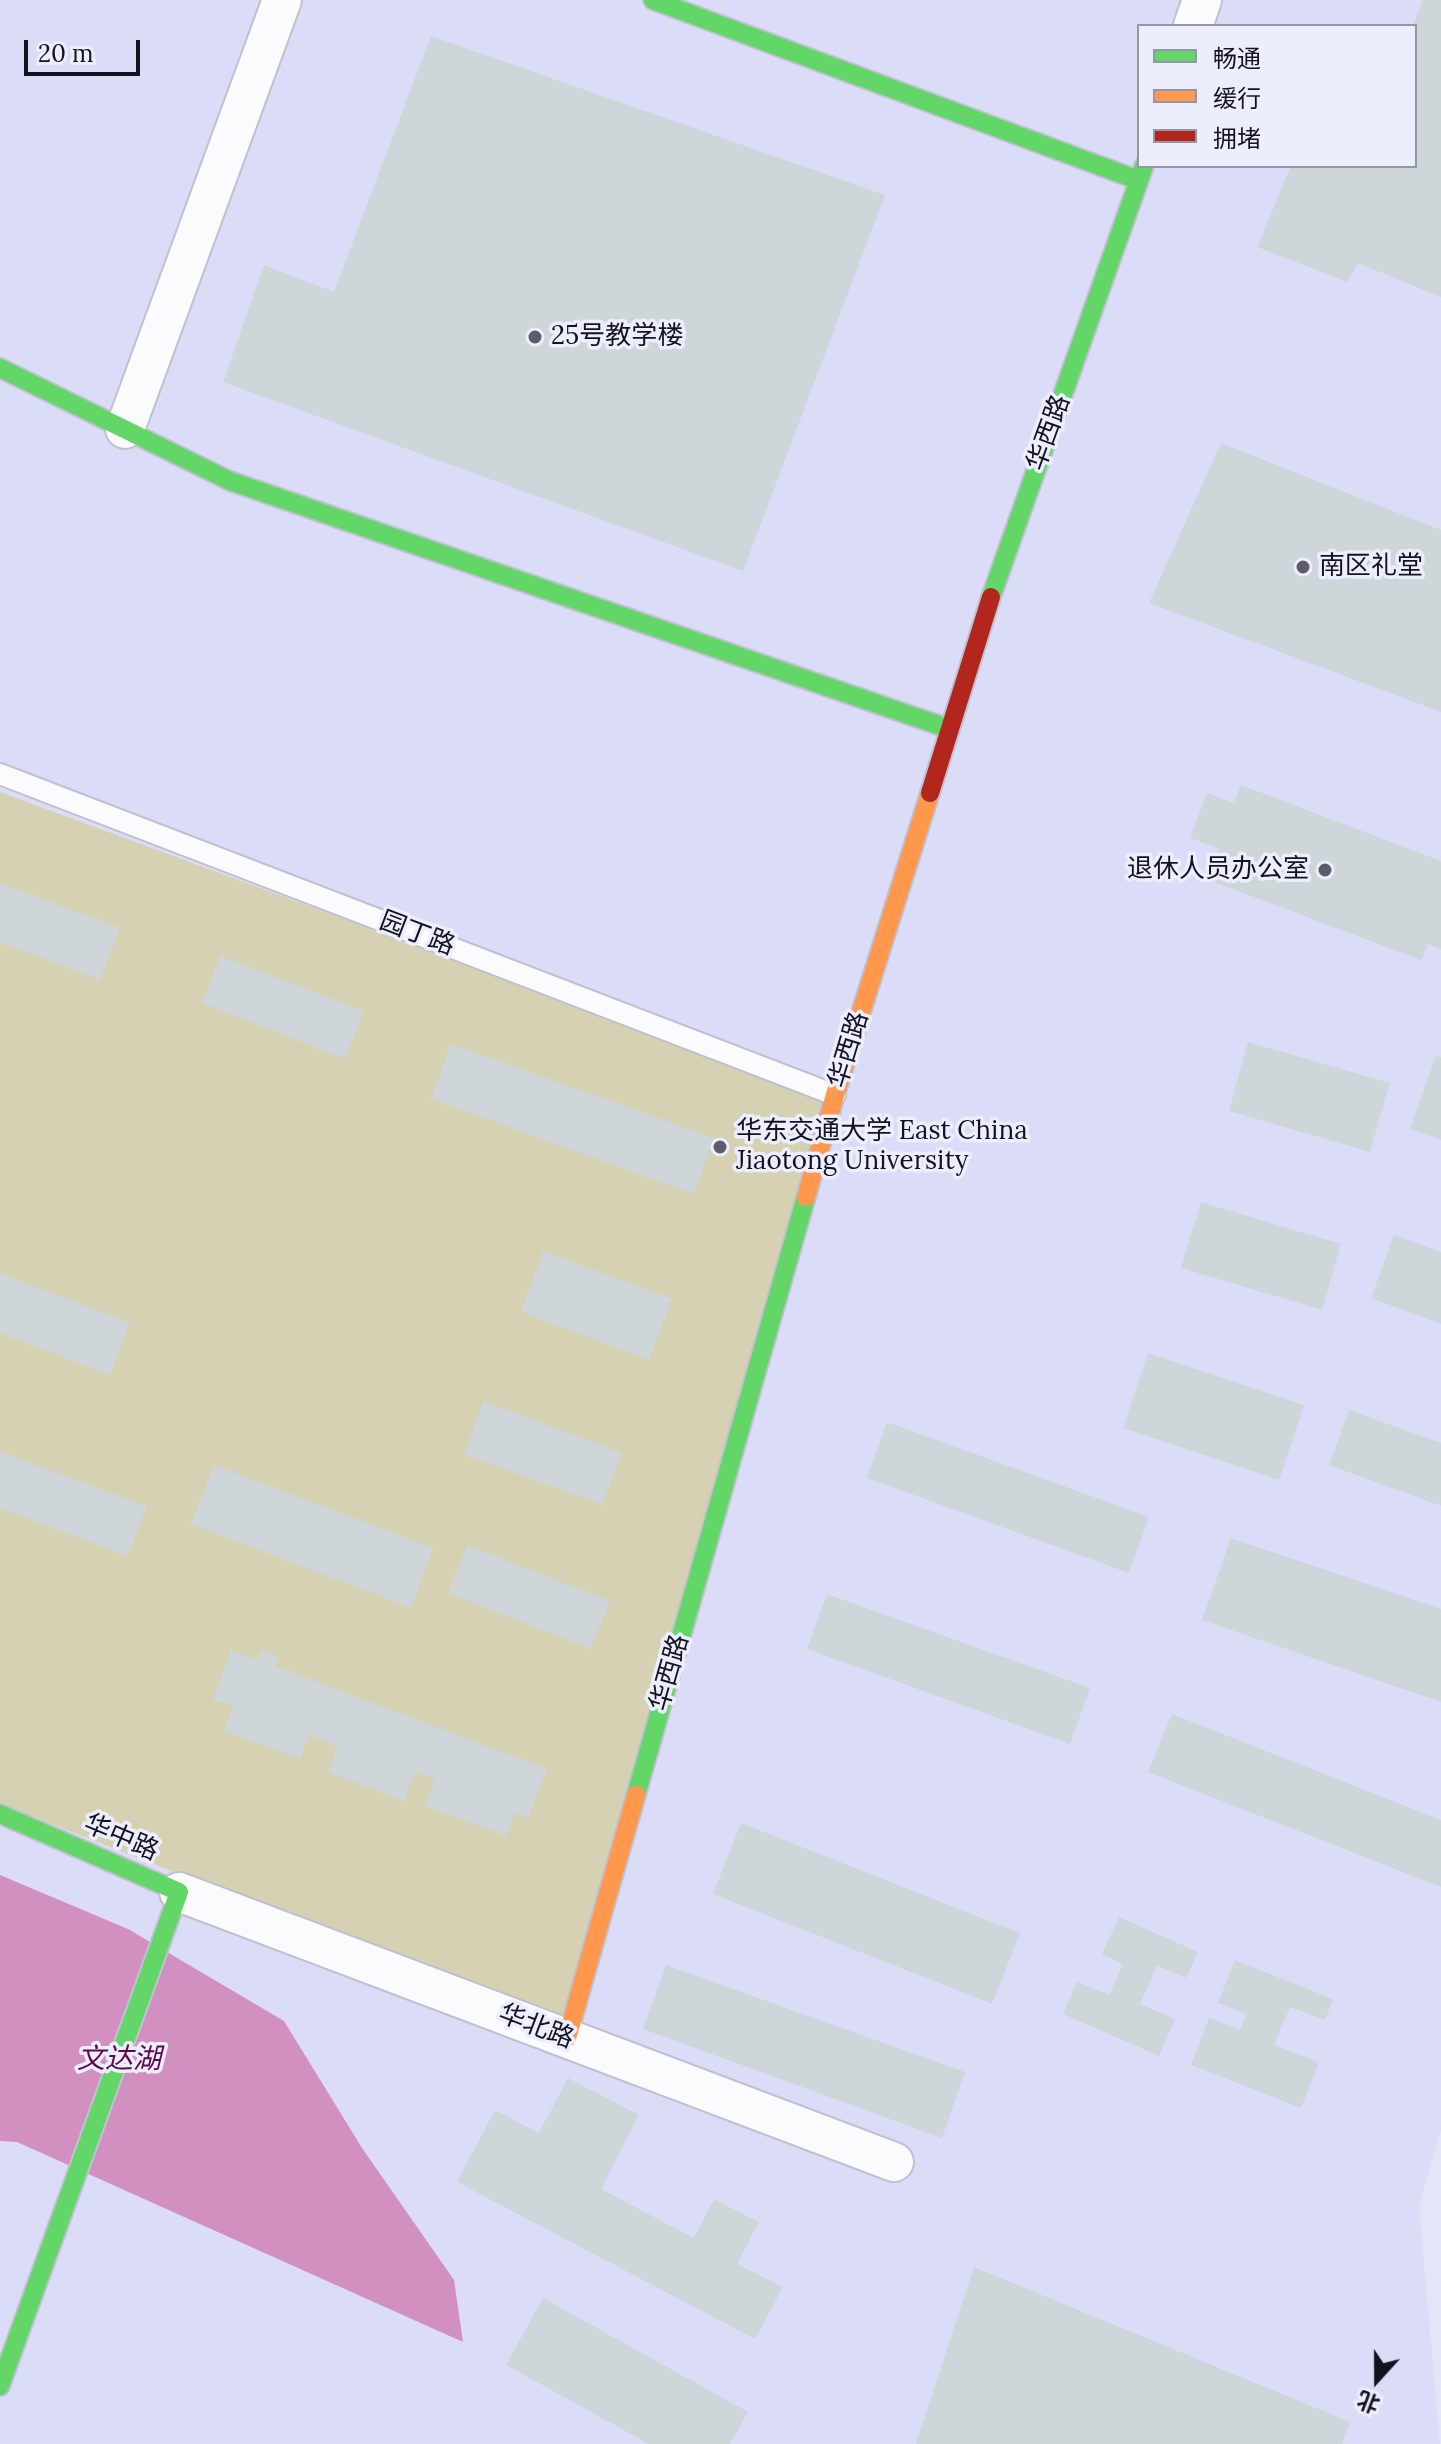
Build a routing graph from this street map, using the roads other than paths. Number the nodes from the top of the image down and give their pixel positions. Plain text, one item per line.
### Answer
1 (282, 0) edge
2 (653, 0) edge
3 (1202, 0) edge
4 (1194, 24) edge
5 (1141, 173) edge
6 (0, 368) edge
7 (125, 429) junction
8 (950, 729) junction
9 (0, 774) edge
10 (835, 1095) junction
11 (0, 1814) edge
12 (179, 1892) junction
13 (567, 2038) junction
14 (894, 2162) dead end
15 (0, 2386) edge

1 - 7 street
2 - 5 street
3 - 4 street
5 - 8 street, 华西路
6 - 7 street
7 - 8 street
8 - 10 street, 华西路
9 - 10 lane, 园丁路
10 - 13 street, 华西路
11 - 12 street, 华中路
12 - 13 street, 华北路
12 - 15 street, 华中路
13 - 14 street, 华北路

